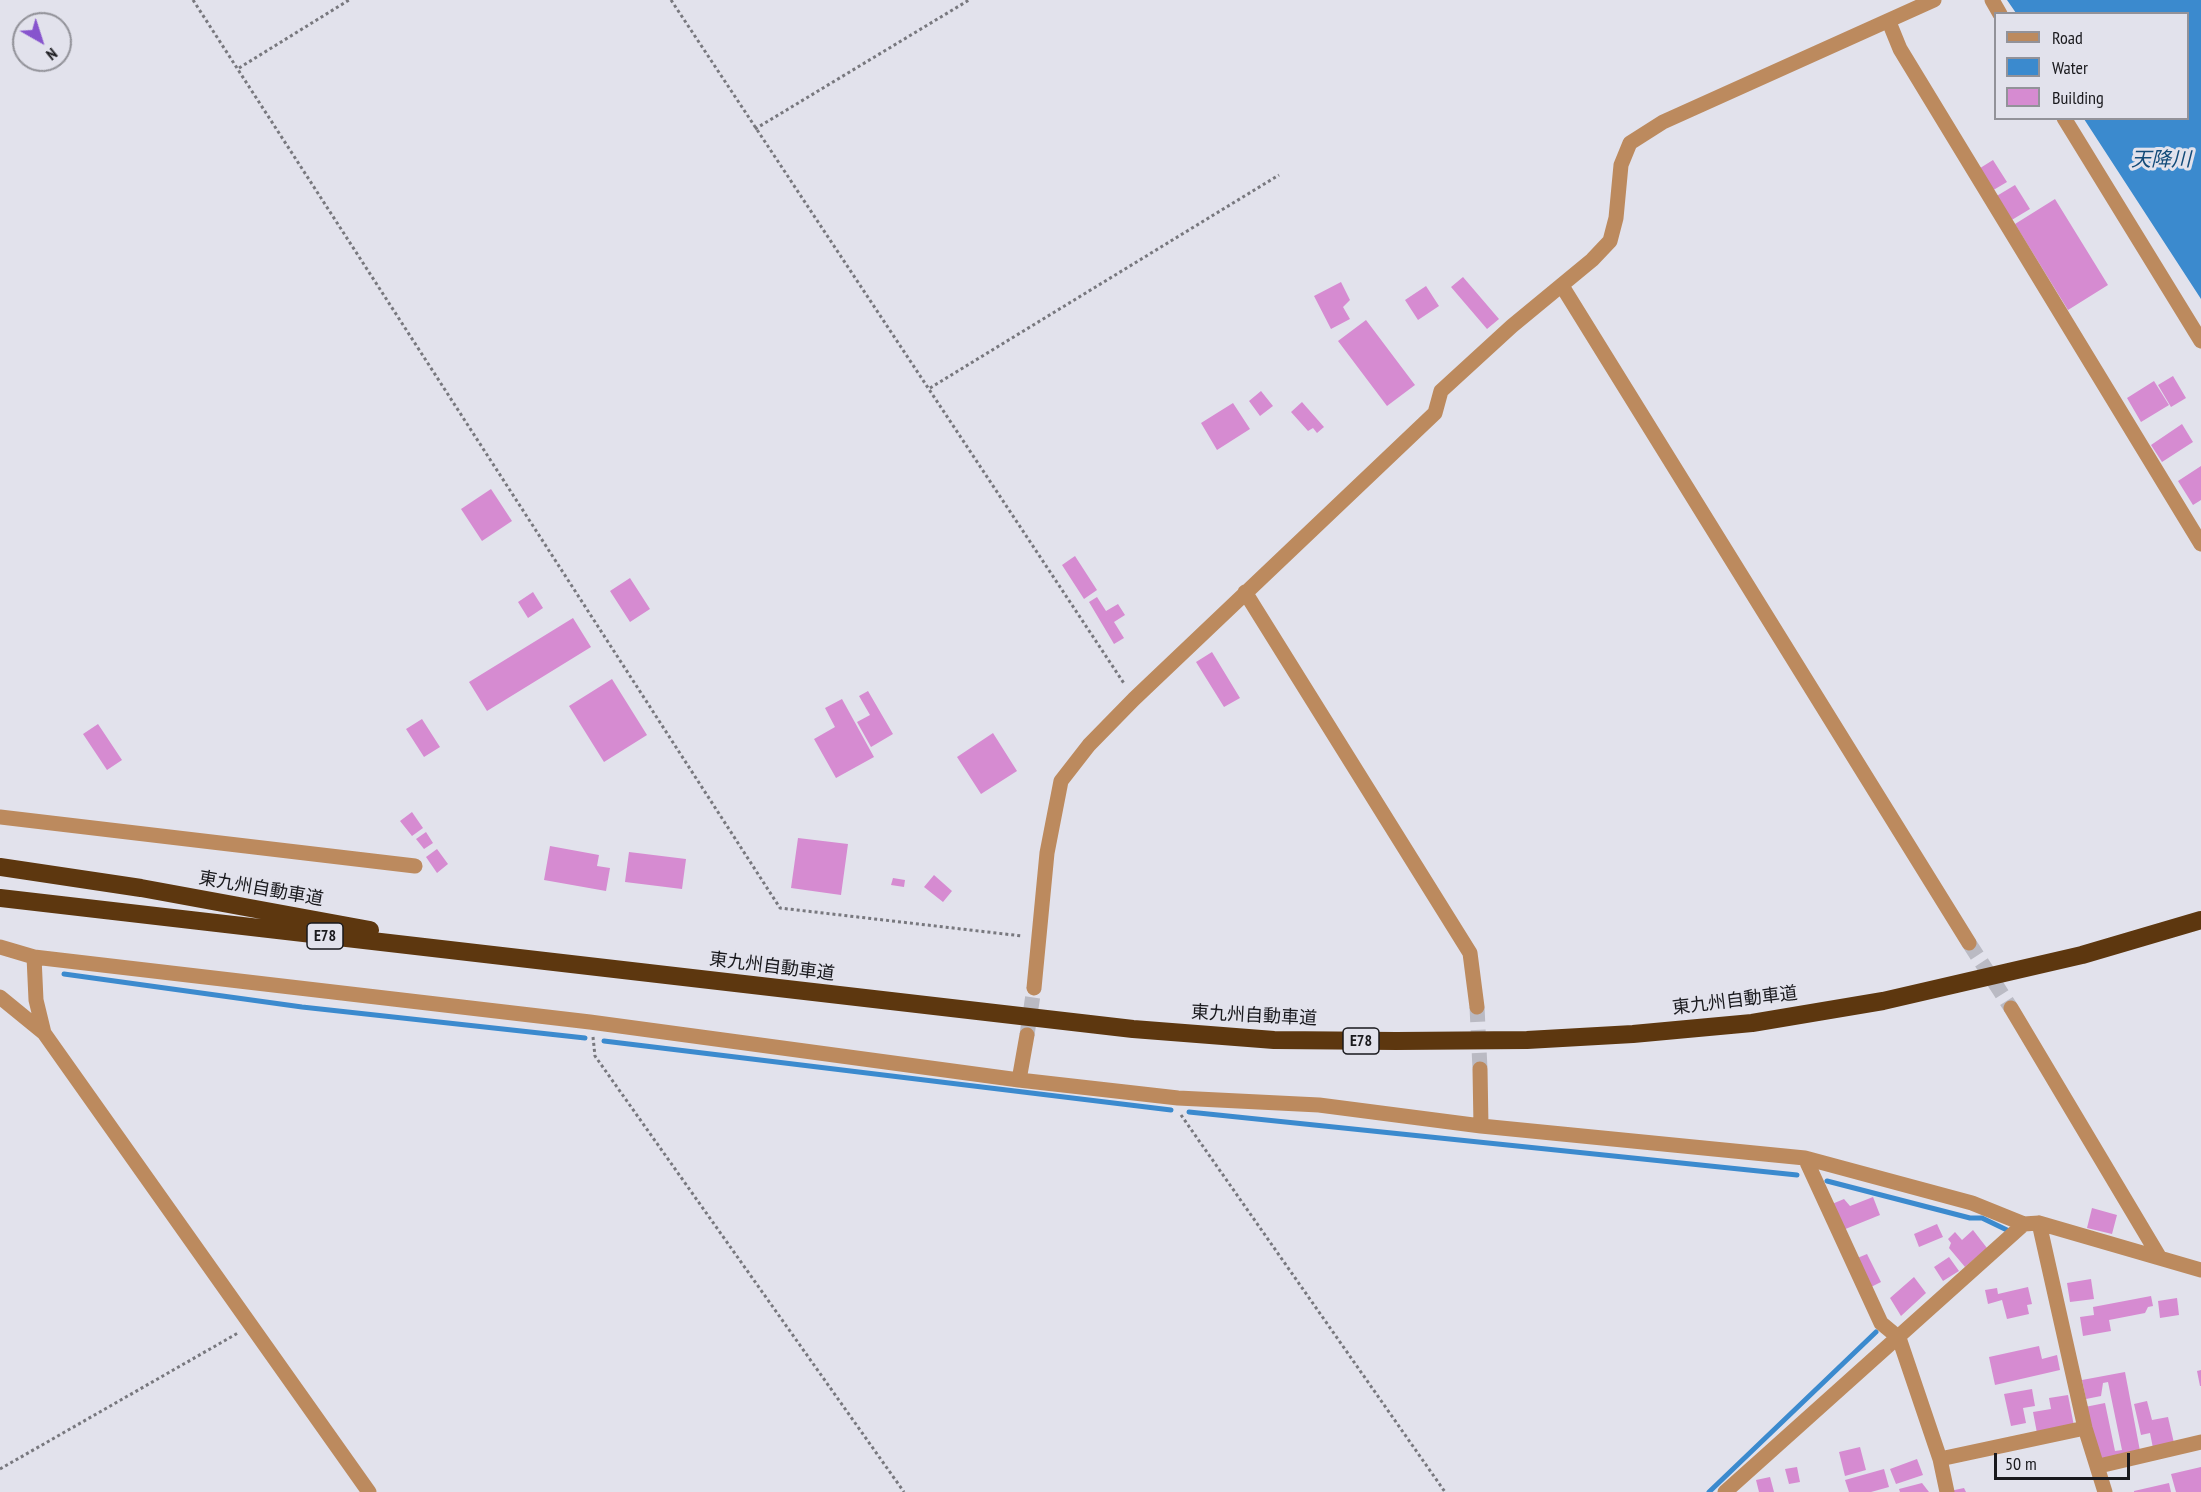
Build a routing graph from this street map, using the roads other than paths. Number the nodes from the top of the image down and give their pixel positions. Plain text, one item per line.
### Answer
1 (1934, 0) edge
2 (1889, 22) junction
3 (2065, 120) edge
4 (1562, 286) junction
5 (2201, 342) edge
6 (2201, 544) edge
7 (1245, 592) junction
8 (0, 817) edge
9 (415, 866) dead end
10 (0, 867) edge
11 (0, 898) edge
12 (2201, 920) edge
13 (1970, 943) tunnel mouth
14 (0, 947) edge
15 (513, 956) junction
16 (34, 957) junction
17 (1034, 988) tunnel mouth
18 (0, 997) edge
19 (1477, 1007) tunnel mouth
20 (2011, 1008) tunnel mouth
21 (44, 1033) junction
22 (1027, 1035) tunnel mouth
23 (1480, 1069) tunnel mouth
24 (1019, 1080) junction
25 (1481, 1126) junction
26 (1805, 1158) junction
27 (2032, 1224) junction
28 (2160, 1258) junction
29 (2201, 1270) edge
30 (1899, 1338) junction
31 (2085, 1428) junction
32 (2201, 1442) edge
33 (1940, 1459) junction
34 (2099, 1466) junction
35 (369, 1492) edge
36 (1725, 1492) edge
37 (1947, 1492) edge
38 (2105, 1492) edge

1 - 2 street
2 - 4 street
2 - 6 street
3 - 5 street
4 - 7 street
4 - 13 street
7 - 17 street
7 - 19 street
8 - 9 street
10 - 15 highway, 東九州自動車道 / E78
11 - 15 highway, 東九州自動車道 / E78
12 - 15 highway, 東九州自動車道 / E78
14 - 16 street
16 - 21 street
16 - 24 street
18 - 21 street
20 - 28 street
21 - 35 street
22 - 24 street
23 - 25 street
24 - 25 street
25 - 26 street
26 - 27 street
26 - 30 street
27 - 28 street
27 - 30 street
27 - 31 street
28 - 29 street
30 - 33 street
30 - 36 street
31 - 33 street
31 - 34 street
32 - 34 street
33 - 37 street
34 - 38 street

